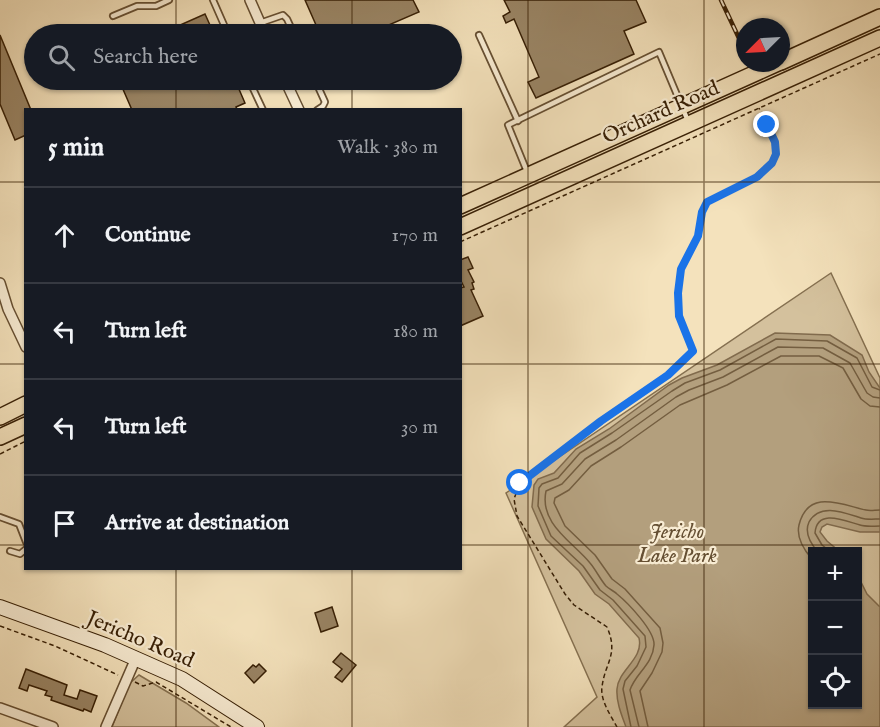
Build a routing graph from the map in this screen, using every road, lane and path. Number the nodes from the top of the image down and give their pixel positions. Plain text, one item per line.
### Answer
1 (169, 0) edge
2 (213, 0) edge
3 (250, 0) edge
4 (114, 16) dead end
5 (880, 17) edge
6 (260, 23) joint
7 (224, 24) edge
8 (289, 24) edge
9 (479, 35) dead end
10 (880, 38) edge
11 (880, 54) edge
12 (790, 58) edge
13 (758, 72) edge
14 (254, 90) edge
15 (290, 90) edge
16 (320, 90) edge
17 (682, 106) junction
18 (262, 108) edge
19 (298, 108) edge
20 (320, 108) edge
21 (759, 108) junction
22 (518, 121) junction
23 (689, 123) junction
24 (529, 175) junction
25 (462, 205) edge
26 (462, 226) edge
27 (462, 241) edge
28 (0, 283) edge
29 (24, 344) edge
30 (24, 405) edge
31 (0, 417) edge
32 (24, 426) edge
33 (0, 437) edge
34 (24, 442) edge
35 (0, 454) edge
36 (0, 517) edge
37 (24, 537) edge
38 (10, 551) dead end
39 (24, 551) edge
40 (0, 607) edge
41 (0, 626) edge
42 (136, 658) junction
43 (119, 675) dead end
44 (135, 682) dead end
45 (0, 708) edge
46 (53, 727) edge
47 (106, 727) edge
48 (231, 727) edge
49 (257, 727) edge
50 (617, 727) edge

1 - 4 lane
2 - 7 lane
3 - 6 street
5 - 12 main road, Orchard Road
6 - 8 lane
9 - 22 lane
10 - 23 main road, Orchard Road
11 - 21 path
13 - 17 main road, Orchard Road
14 - 18 lane
15 - 19 street
16 - 20 lane
17 - 22 lane
17 - 23 lane
17 - 24 main road, Orchard Road
21 - 27 path
21 - 50 path
22 - 24 lane
23 - 26 main road, Orchard Road
24 - 25 main road, Orchard Road
28 - 29 street
30 - 31 main road
32 - 33 main road
34 - 35 path
36 - 37 lane
38 - 39 lane
40 - 42 main road, Jericho Road
41 - 43 path
42 - 47 street
42 - 49 main road, Jericho Road
44 - 48 path
45 - 46 street

